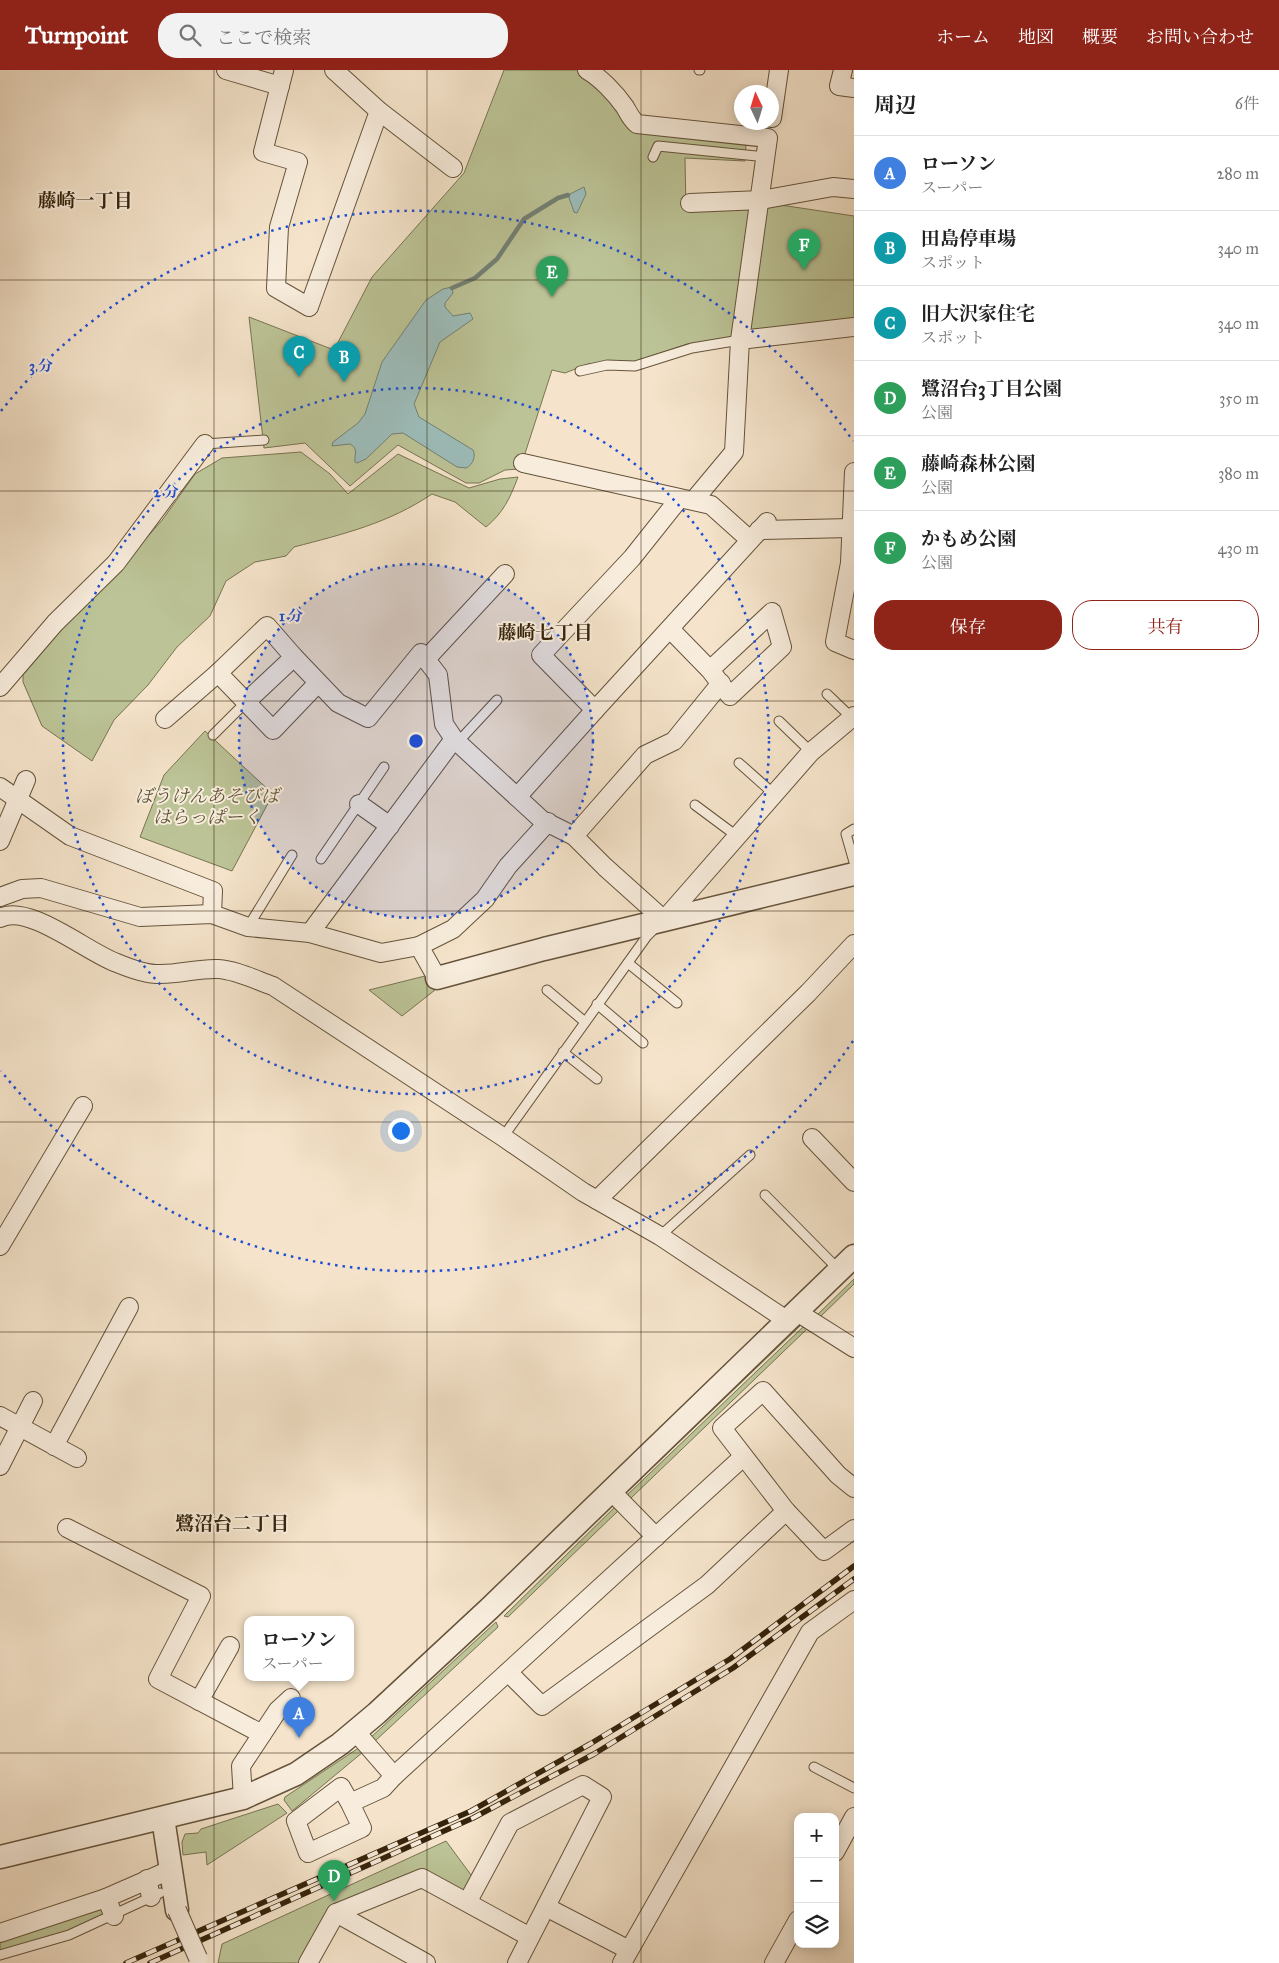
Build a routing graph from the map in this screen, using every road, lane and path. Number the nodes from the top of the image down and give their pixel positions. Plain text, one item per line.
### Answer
1 (226, 70) edge
2 (334, 70) edge
3 (587, 70) edge
4 (779, 70) edge
5 (843, 70) edge
6 (282, 78) edge
7 (777, 85) edge
8 (854, 88) edge
9 (378, 111) junction
10 (734, 128) edge
11 (770, 130) edge
12 (653, 157) dead end
13 (766, 157) junction
14 (453, 168) dead end
15 (854, 189) edge
16 (761, 200) junction
17 (690, 203) dead end
18 (854, 327) edge
19 (740, 340) junction
20 (580, 371) dead end
21 (264, 440) dead end
22 (205, 444) joint
23 (523, 463) dead end
24 (854, 472) edge
25 (687, 500) junction
26 (851, 528) junction
27 (759, 531) junction
28 (852, 564) edge
29 (504, 574) dead end
30 (670, 629) junction
31 (854, 650) edge
32 (294, 657) junction
33 (427, 658) junction
34 (218, 673) junction
35 (318, 683) junction
36 (0, 687) edge
37 (827, 694) dead end
38 (497, 700) dead end
39 (246, 702) junction
40 (595, 710) junction
41 (852, 717) edge
42 (165, 719) dead end
43 (779, 721) dead end
44 (213, 734) dead end
45 (456, 740) junction
46 (811, 752) junction
47 (739, 763) dead end
48 (384, 767) dead end
49 (26, 780) dead end
50 (0, 787) edge
51 (775, 794) junction
52 (516, 797) junction
53 (18, 800) junction
54 (359, 804) junction
55 (695, 805) dead end
56 (548, 822) junction
57 (390, 826) junction
58 (854, 829) edge
59 (574, 836) junction
60 (738, 838) junction
61 (0, 841) edge
62 (292, 855) dead end
63 (321, 859) dead end
64 (854, 862) edge
65 (854, 874) edge
66 (0, 897) edge
67 (212, 914) junction
68 (0, 918) edge
69 (664, 920) junction
70 (248, 927) junction
71 (310, 934) junction
72 (854, 944) edge
73 (420, 946) junction
74 (628, 963) junction
75 (437, 978) joint
76 (547, 990) dead end
77 (677, 1003) dead end
78 (597, 1004) junction
79 (584, 1022) junction
80 (643, 1043) dead end
81 (563, 1052) junction
82 (596, 1079) dead end
83 (83, 1106) dead end
84 (503, 1137) junction
85 (812, 1138) dead end
86 (750, 1156) dead end
87 (854, 1182) edge
88 (766, 1195) dead end
89 (597, 1200) junction
90 (660, 1236) junction
91 (0, 1246) edge
92 (847, 1263) edge
93 (129, 1307) dead end
94 (792, 1316) junction
95 (854, 1348) edge
96 (33, 1401) dead end
97 (0, 1416) edge
98 (20, 1427) junction
99 (54, 1446) junction
100 (743, 1457) junction
101 (78, 1458) dead end
102 (0, 1466) edge
103 (854, 1488) edge
104 (611, 1492) junction
105 (786, 1511) junction
106 (67, 1528) dead end
107 (854, 1529) edge
108 (656, 1537) junction
109 (854, 1600) edge
110 (230, 1646) dead end
111 (508, 1672) junction
112 (291, 1698) dead end
113 (199, 1701) junction
114 (356, 1731) junction
115 (262, 1734) junction
116 (814, 1767) dead end
117 (394, 1776) junction
118 (854, 1788) edge
119 (243, 1798) junction
120 (350, 1803) dead end
121 (162, 1818) junction
122 (854, 1818) edge
123 (839, 1845) edge
124 (0, 1857) edge
125 (170, 1870) junction
126 (147, 1879) junction
127 (156, 1895) joint
128 (106, 1898) junction
129 (468, 1901) junction
130 (546, 1907) junction
131 (177, 1910) joint
132 (336, 1913) junction
133 (114, 1916) junction
134 (794, 1927) edge
135 (0, 1934) edge
136 (530, 1937) junction
137 (0, 1955) edge
138 (625, 1956) edge
139 (200, 1961) edge
140 (308, 1963) edge
141 (426, 1963) edge
142 (517, 1963) edge
143 (774, 1963) edge

1 - 6 street
2 - 9 street
3 - 10 street
4 - 7 street
5 - 8 street
6 - 9 street
9 - 14 street
11 - 13 street
12 - 13 lane
13 - 16 street
15 - 16 street
16 - 17 street
16 - 19 street
18 - 19 street
19 - 20 lane
19 - 25 street
21 - 22 lane
22 - 36 street
23 - 25 street
24 - 26 street
25 - 27 street
25 - 40 street
26 - 27 street
26 - 28 street
27 - 30 street
28 - 31 street
29 - 33 street
30 - 40 street
30 - 59 street
32 - 34 street
32 - 35 street
32 - 39 street
33 - 35 street
33 - 45 street
34 - 39 street
34 - 42 street
35 - 39 street
37 - 41 lane
38 - 45 lane
39 - 44 lane
40 - 52 street
41 - 46 street
43 - 46 lane
45 - 52 street
45 - 57 street
46 - 51 street
47 - 51 lane
48 - 54 lane
49 - 53 street
50 - 53 street
51 - 60 street
52 - 56 street
53 - 61 street
53 - 67 street
54 - 57 street
54 - 63 lane
55 - 60 lane
56 - 59 street
56 - 73 street
57 - 71 street
58 - 64 lane
59 - 69 street
60 - 69 street
62 - 70 lane
65 - 69 street
66 - 67 street
67 - 70 street
68 - 84 street
69 - 74 lane
69 - 75 street
70 - 71 street
71 - 73 street
72 - 89 street
73 - 75 street
74 - 77 lane
74 - 78 lane
76 - 79 lane
78 - 79 lane
78 - 80 lane
79 - 81 lane
81 - 82 lane
81 - 84 lane
83 - 91 street
84 - 89 street
85 - 87 street
86 - 90 lane
88 - 92 lane
89 - 90 street
90 - 94 street
92 - 94 street
93 - 99 street
94 - 95 street
94 - 104 street
96 - 98 street
97 - 98 street
98 - 99 street
98 - 102 street
99 - 101 street
100 - 103 street
100 - 105 street
100 - 108 street
104 - 108 street
104 - 114 street
105 - 107 street
105 - 111 street
106 - 113 street
108 - 111 street
109 - 138 street
110 - 113 street
111 - 117 street
112 - 115 street
113 - 115 street
114 - 117 street
114 - 119 street
115 - 119 street
116 - 118 lane
117 - 120 street
119 - 121 street
121 - 124 street
121 - 125 street
122 - 123 street
125 - 126 street
125 - 131 street
126 - 127 street
126 - 128 street
127 - 133 lane
128 - 133 street
128 - 135 street
129 - 130 street
129 - 132 street
129 - 136 street
130 - 136 street
130 - 138 street
131 - 139 street, bridge
132 - 140 street
132 - 141 street
133 - 137 lane
134 - 143 street
136 - 142 street

